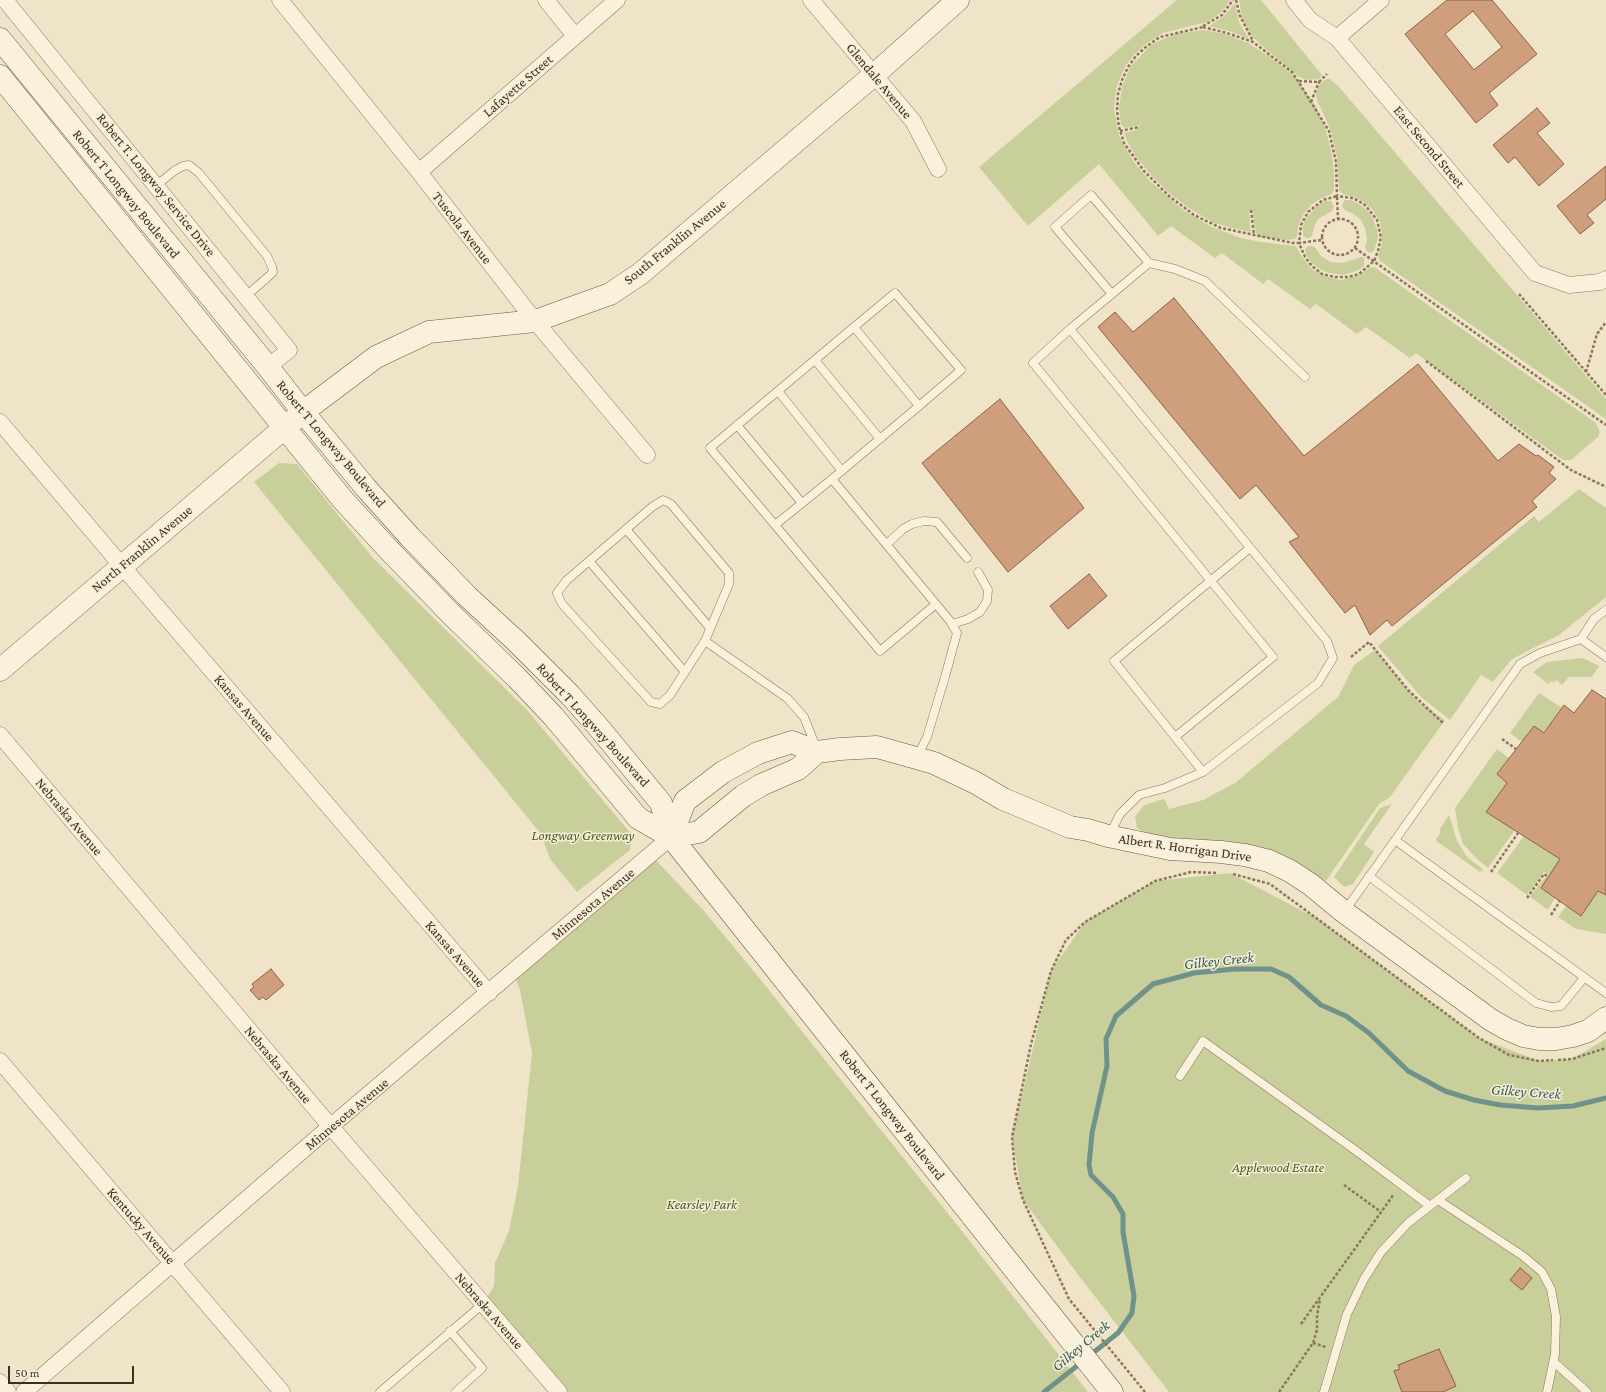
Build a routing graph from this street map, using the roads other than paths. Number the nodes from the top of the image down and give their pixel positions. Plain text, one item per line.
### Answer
1 (5, 0) edge
2 (280, 0) edge
3 (546, 0) edge
4 (617, 0) edge
5 (811, 0) edge
6 (958, 0) edge
7 (1294, 0) edge
8 (1381, 0) edge
9 (575, 36) junction
10 (1337, 38) junction
11 (0, 39) edge
12 (875, 74) junction
13 (0, 76) edge
14 (938, 169) dead end
15 (419, 172) junction
16 (157, 185) junction
17 (1149, 263) junction
18 (1606, 279) edge
19 (1112, 294) junction
20 (246, 296) junction
21 (535, 321) junction
22 (854, 327) junction
23 (1070, 329) junction
24 (815, 360) junction
25 (268, 367) junction
26 (1305, 376) dead end
27 (778, 391) junction
28 (919, 406) junction
29 (303, 412) junction
30 (0, 422) edge
31 (737, 426) junction
32 (284, 429) junction
33 (880, 439) junction
34 (646, 455) dead end
35 (842, 470) junction
36 (832, 479) junction
37 (802, 503) junction
38 (775, 525) junction
39 (626, 529) junction
40 (887, 544) junction
41 (1250, 548) junction
42 (967, 558) dead end
43 (590, 561) junction
44 (122, 566) junction
45 (978, 572) dead end
46 (1211, 582) junction
47 (936, 604) junction
48 (1606, 610) edge
49 (952, 624) junction
50 (710, 628) junction
51 (1581, 639) junction
52 (704, 641) junction
53 (1606, 657) edge
54 (0, 670) edge
55 (685, 672) junction
56 (0, 735) edge
57 (1175, 737) junction
58 (818, 752) junction
59 (917, 758) junction
60 (1203, 772) junction
61 (1108, 836) junction
62 (671, 838) junction
63 (1395, 840) junction
64 (1369, 876) junction
65 (1344, 912) junction
66 (1584, 978) junction
67 (489, 993) junction
68 (1606, 993) edge
69 (1606, 1018) edge
70 (0, 1061) edge
71 (1180, 1076) dead end
72 (331, 1127) junction
73 (1466, 1178) dead end
74 (1438, 1200) junction
75 (1430, 1206) junction
76 (174, 1264) junction
77 (483, 1304) junction
78 (450, 1331) junction
79 (1554, 1362) junction
80 (0, 1382) edge
81 (8, 1392) edge
82 (24, 1392) edge
83 (282, 1392) edge
84 (380, 1392) edge
85 (456, 1392) edge
86 (559, 1392) edge
87 (1112, 1392) edge
88 (1324, 1392) edge
89 (1547, 1392) edge
90 (1587, 1392) edge

1 - 16 street, Robert T. Longway Service Drive
2 - 15 street, Tuscola Avenue
3 - 9 street
4 - 9 street, Lafayette Street
5 - 12 street, Glendale Avenue
6 - 12 street, South Franklin Avenue
7 - 10 street, East Second Street
8 - 10 street
9 - 15 street, Lafayette Street
10 - 18 street, East Second Street
11 - 25 street, Robert T Longway Boulevard
12 - 14 street, Glendale Avenue
12 - 21 street, South Franklin Avenue
13 - 32 street, Robert T Longway Boulevard
15 - 21 street, Tuscola Avenue
16 - 20 street, Robert T. Longway Service Drive
16 - 20 lane
17 - 19 lane
17 - 19 lane
17 - 26 lane
19 - 23 lane
20 - 25 street, Robert T. Longway Service Drive
21 - 29 street, South Franklin Avenue
21 - 34 street, Tuscola Avenue
22 - 24 lane
22 - 28 lane
22 - 28 lane
23 - 41 lane
23 - 46 lane
24 - 27 lane
24 - 33 lane
25 - 29 street, Robert T Longway Boulevard
27 - 31 lane
27 - 35 lane
28 - 33 lane
29 - 32 street, South Franklin Avenue
29 - 62 street, Robert T Longway Boulevard
30 - 44 street, Kansas Avenue
31 - 37 lane
31 - 38 lane
32 - 44 street, North Franklin Avenue
32 - 62 street, Robert T Longway Boulevard
33 - 35 lane
35 - 36 lane
36 - 37 lane
36 - 40 lane
37 - 38 lane
38 - 47 lane
39 - 43 lane
39 - 50 lane
39 - 50 lane
40 - 42 lane
40 - 47 lane
41 - 46 lane
41 - 60 lane
43 - 55 lane
43 - 55 lane
44 - 54 street, North Franklin Avenue
44 - 67 street, Kansas Avenue
45 - 49 lane
46 - 57 lane
46 - 57 lane
47 - 49 lane
48 - 51 lane
49 - 59 lane
50 - 52 lane
51 - 53 lane
51 - 63 lane
52 - 55 lane
52 - 58 lane
56 - 72 street, Nebraska Avenue
57 - 60 lane
58 - 59 street, Albert R. Horrigan Drive
58 - 62 street
58 - 62 street, Albert R. Horrigan Drive
59 - 61 street, Albert R. Horrigan Drive
60 - 61 lane
61 - 65 street, Albert R. Horrigan Drive
62 - 67 street, Minnesota Avenue
62 - 87 street, Robert T Longway Boulevard
63 - 64 lane
63 - 66 lane
64 - 65 lane
64 - 66 lane
65 - 69 street, Albert R. Horrigan Drive
66 - 68 lane
67 - 72 street, Minnesota Avenue
70 - 76 street, Kentucky Avenue
71 - 75 lane
72 - 76 street, Minnesota Avenue
72 - 77 street, Nebraska Avenue
73 - 74 lane
74 - 75 lane
74 - 79 lane
75 - 88 lane
76 - 82 street, Minnesota Avenue
76 - 83 street, Kentucky Avenue
77 - 78 lane
77 - 86 street, Nebraska Avenue
78 - 84 lane
78 - 85 lane
79 - 89 lane
79 - 90 lane
80 - 81 street

